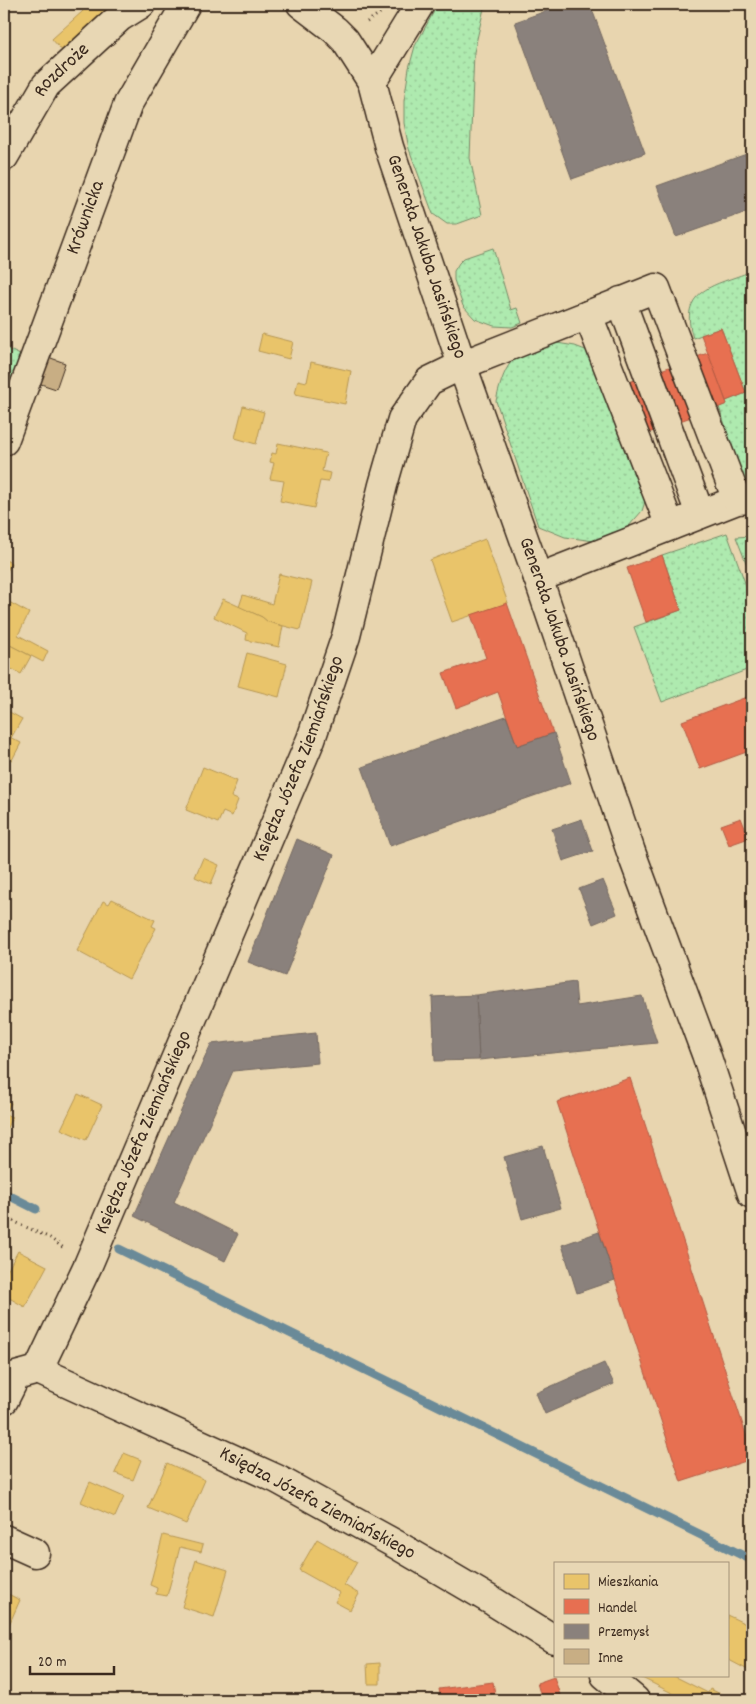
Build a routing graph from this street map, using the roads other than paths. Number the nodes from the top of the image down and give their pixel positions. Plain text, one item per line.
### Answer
1 (141, 4) edge
2 (186, 4) edge
3 (301, 4) edge
4 (420, 4) edge
5 (372, 82) junction
6 (4, 156) edge
7 (621, 302) junction
8 (588, 315) junction
9 (462, 365) junction
10 (4, 441) edge
11 (744, 500) edge
12 (700, 514) junction
13 (670, 526) junction
14 (538, 578) junction
15 (752, 1194) edge
16 (38, 1370) junction
17 (4, 1400) edge
18 (4, 1539) edge
19 (35, 1553) dead end
20 (554, 1639) edge
21 (606, 1676) edge
22 (635, 1700) edge

1 - 6 street, Rozdroże
2 - 10 street, Krównicka
3 - 5 street, Generała Jakuba Jasińskiego
4 - 5 street
5 - 9 street, Generała Jakuba Jasińskiego
7 - 8 street, Księdza Józefa Ziemiańskiego
7 - 11 street, Księdza Józefa Ziemiańskiego
7 - 12 street
8 - 9 street, Księdza Józefa Ziemiańskiego
8 - 13 street
9 - 14 street, Generała Jakuba Jasińskiego
9 - 16 street, Księdza Józefa Ziemiańskiego
11 - 12 street
12 - 13 street
13 - 14 street
14 - 15 street, Generała Jakuba Jasińskiego
16 - 17 street
16 - 20 street, Księdza Józefa Ziemiańskiego
18 - 19 street
21 - 22 street

